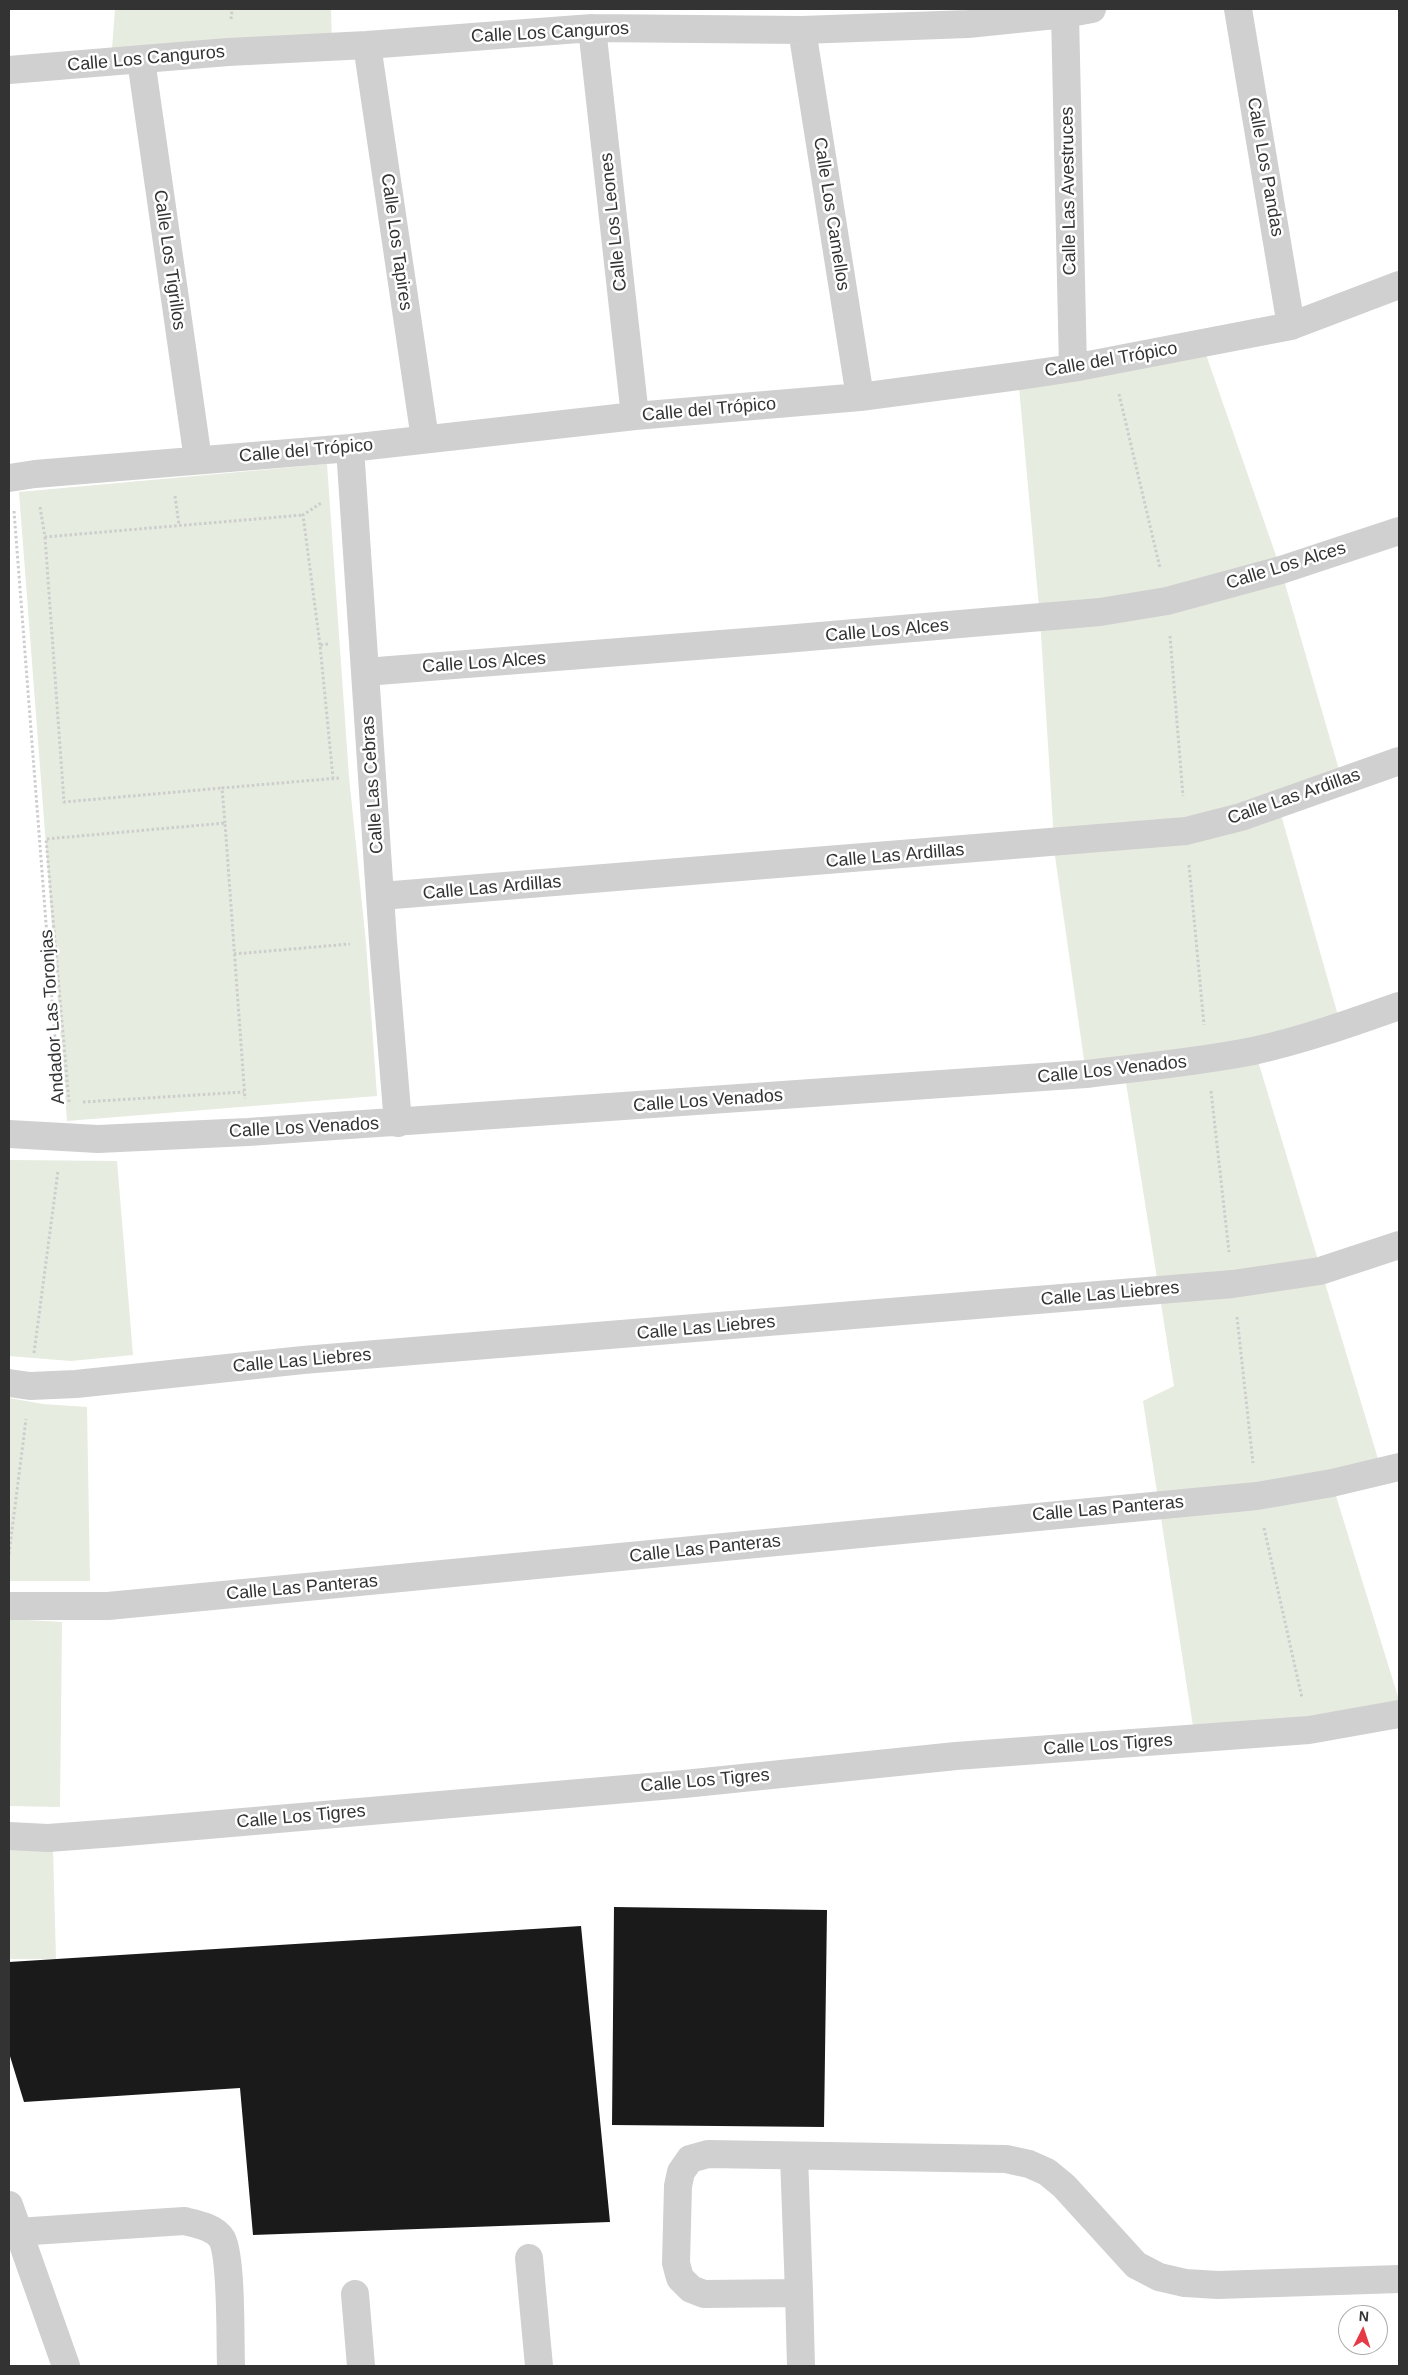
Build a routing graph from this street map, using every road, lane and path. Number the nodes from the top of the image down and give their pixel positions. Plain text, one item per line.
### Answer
1 (1092, 9) edge
2 (1238, 9) edge
3 (1065, 14) junction
4 (592, 28) junction
5 (802, 30) junction
6 (367, 45) junction
7 (141, 60) junction
8 (9, 70) edge
9 (1399, 285) edge
10 (1292, 326) junction
11 (1073, 368) junction
12 (860, 398) junction
13 (635, 416) junction
14 (425, 440) junction
15 (350, 448) junction
16 (198, 460) junction
17 (16, 474) edge
18 (353, 482) junction
19 (303, 515) junction
20 (1399, 531) edge
21 (45, 537) junction
22 (320, 645) dead end
23 (365, 672) junction
24 (1399, 762) edge
25 (373, 775) junction
26 (222, 788) junction
27 (225, 823) junction
28 (381, 896) junction
29 (383, 941) junction
30 (234, 954) junction
31 (1399, 1006) edge
32 (244, 1092) junction
33 (398, 1123) junction
34 (248, 1132) junction
35 (9, 1134) edge
36 (62, 1137) junction
37 (1399, 1245) edge
38 (20, 1384) edge
39 (1399, 1467) edge
40 (9, 1554) edge
41 (9, 1606) edge
42 (1399, 1714) edge
43 (9, 1836) edge
44 (794, 2156) junction
45 (9, 2205) edge
46 (17, 2232) junction
47 (528, 2258) dead end
48 (1399, 2279) edge
49 (799, 2293) junction
50 (355, 2294) dead end
51 (66, 2366) edge
52 (231, 2366) edge
53 (361, 2366) edge
54 (539, 2366) edge
55 (801, 2366) edge

1 - 3 street, Calle Los Canguros
2 - 10 street, Calle Los Pandas
3 - 5 street, Calle Los Canguros
3 - 11 street, Calle Las Avestruces
4 - 5 street, Calle Los Canguros
4 - 6 street, Calle Los Canguros
4 - 13 street, Calle Los Leones
5 - 12 street, Calle Los Camellos
6 - 7 street, Calle Los Canguros
6 - 14 street, Calle Los Tapires
7 - 8 street, Calle Los Canguros
7 - 16 street, Calle Los Tigrillos
9 - 10 street, Calle del Trópico
10 - 11 street, Calle del Trópico
11 - 12 street, Calle del Trópico
12 - 13 street, Calle del Trópico
13 - 14 street, Calle del Trópico
14 - 15 street, Calle del Trópico
15 - 16 street, Calle del Trópico
15 - 18 street, Calle Las Cebras
16 - 17 street, Calle del Trópico
17 - 21 path
17 - 36 path, Andador Las Toronjas
18 - 19 path
18 - 23 street, Calle Las Cebras
19 - 21 path
19 - 22 path
20 - 23 street, Calle Los Alces
21 - 26 path
23 - 25 street, Calle Las Cebras
24 - 28 street, Calle Las Ardillas
25 - 26 path
25 - 28 street, Calle Las Cebras
26 - 27 path
27 - 30 path
27 - 32 path
28 - 29 street, Calle Las Cebras
29 - 30 path
29 - 33 street, Calle Las Cebras
30 - 32 path
31 - 33 street, Calle Los Venados
32 - 34 path
33 - 34 street, Calle Los Venados
34 - 36 street, Calle Los Venados
35 - 36 street, Calle Los Venados
36 - 38 path, Andador Las Toronjas
37 - 38 street, Calle Las Liebres
38 - 40 path, Andador Las Toronjas
39 - 41 street, Calle Las Panteras
42 - 43 street, Calle Los Tigres
44 - 48 street
44 - 49 street
44 - 49 street
45 - 46 street
46 - 51 street
46 - 52 street
47 - 54 street
49 - 55 street
50 - 53 street

